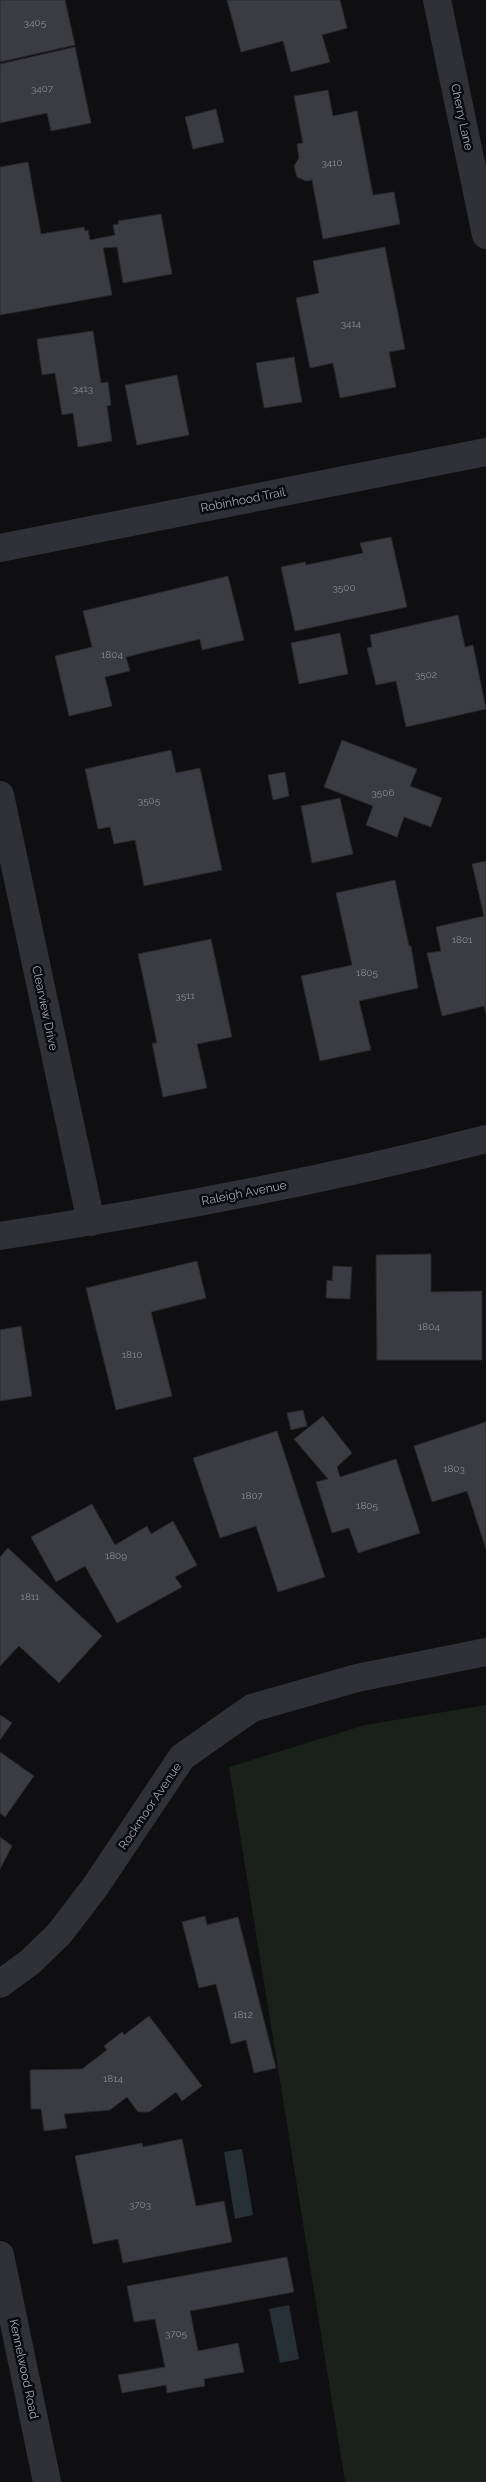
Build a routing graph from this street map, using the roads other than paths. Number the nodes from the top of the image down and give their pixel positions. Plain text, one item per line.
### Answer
1 (438, 0) edge
2 (486, 235) edge
3 (486, 452) edge
4 (0, 548) edge
5 (0, 795) edge
6 (486, 1139) edge
7 (91, 1222) junction
8 (0, 1236) edge
9 (486, 1652) edge
10 (0, 1984) edge
11 (0, 2255) edge
12 (47, 2482) edge

1 - 2 street, Cherry Lane
3 - 4 street, Robinhood Trail
5 - 7 street, Clearview Drive
6 - 7 street, Raleigh Avenue
7 - 8 street, Raleigh Avenue
9 - 10 street, Rockmoor Avenue
11 - 12 street, Kennelwood Road

